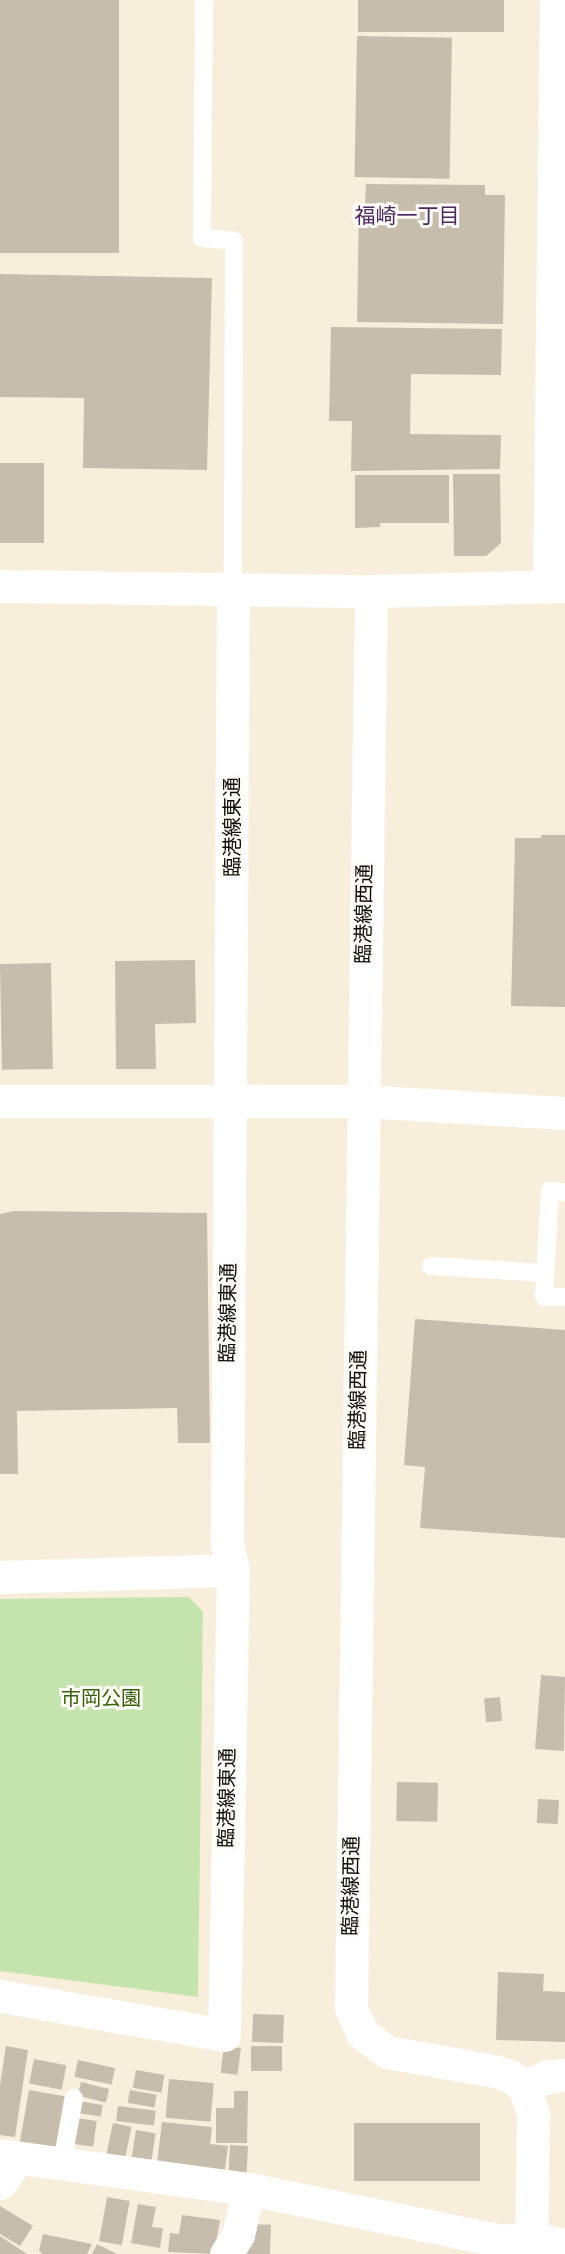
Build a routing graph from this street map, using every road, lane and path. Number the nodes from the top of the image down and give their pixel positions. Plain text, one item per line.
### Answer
1 (204, 0) edge
2 (556, 0) edge
3 (0, 586) edge
4 (557, 586) edge
5 (233, 590) junction
6 (370, 591) junction
7 (231, 1099) junction
8 (0, 1101) edge
9 (363, 1101) junction
10 (565, 1113) edge
11 (565, 1192) edge
12 (431, 1266) dead end
13 (545, 1273) junction
14 (565, 1297) edge
15 (233, 1570) junction
16 (0, 1577) edge
17 (0, 1996) edge
18 (565, 2075) edge
19 (524, 2086) junction
20 (74, 2098) dead end
21 (62, 2165) junction
22 (6, 2166) edge
23 (249, 2189) junction
24 (565, 2245) edge
25 (531, 2246) edge
26 (226, 2254) edge

1 - 5 lane
2 - 4 street
3 - 5 street
4 - 6 street
5 - 6 street
5 - 7 street, 臨港線東通
6 - 9 street, 臨港線西通
7 - 8 street
7 - 9 street
7 - 15 street, 臨港線東通
9 - 10 street
9 - 19 street, 臨港線西通
11 - 13 lane
12 - 13 lane
13 - 14 lane
15 - 16 street
15 - 17 street, 臨港線東通
18 - 19 street
19 - 25 street
20 - 21 lane
21 - 22 street
21 - 23 street
23 - 25 street
23 - 26 street
24 - 25 street

